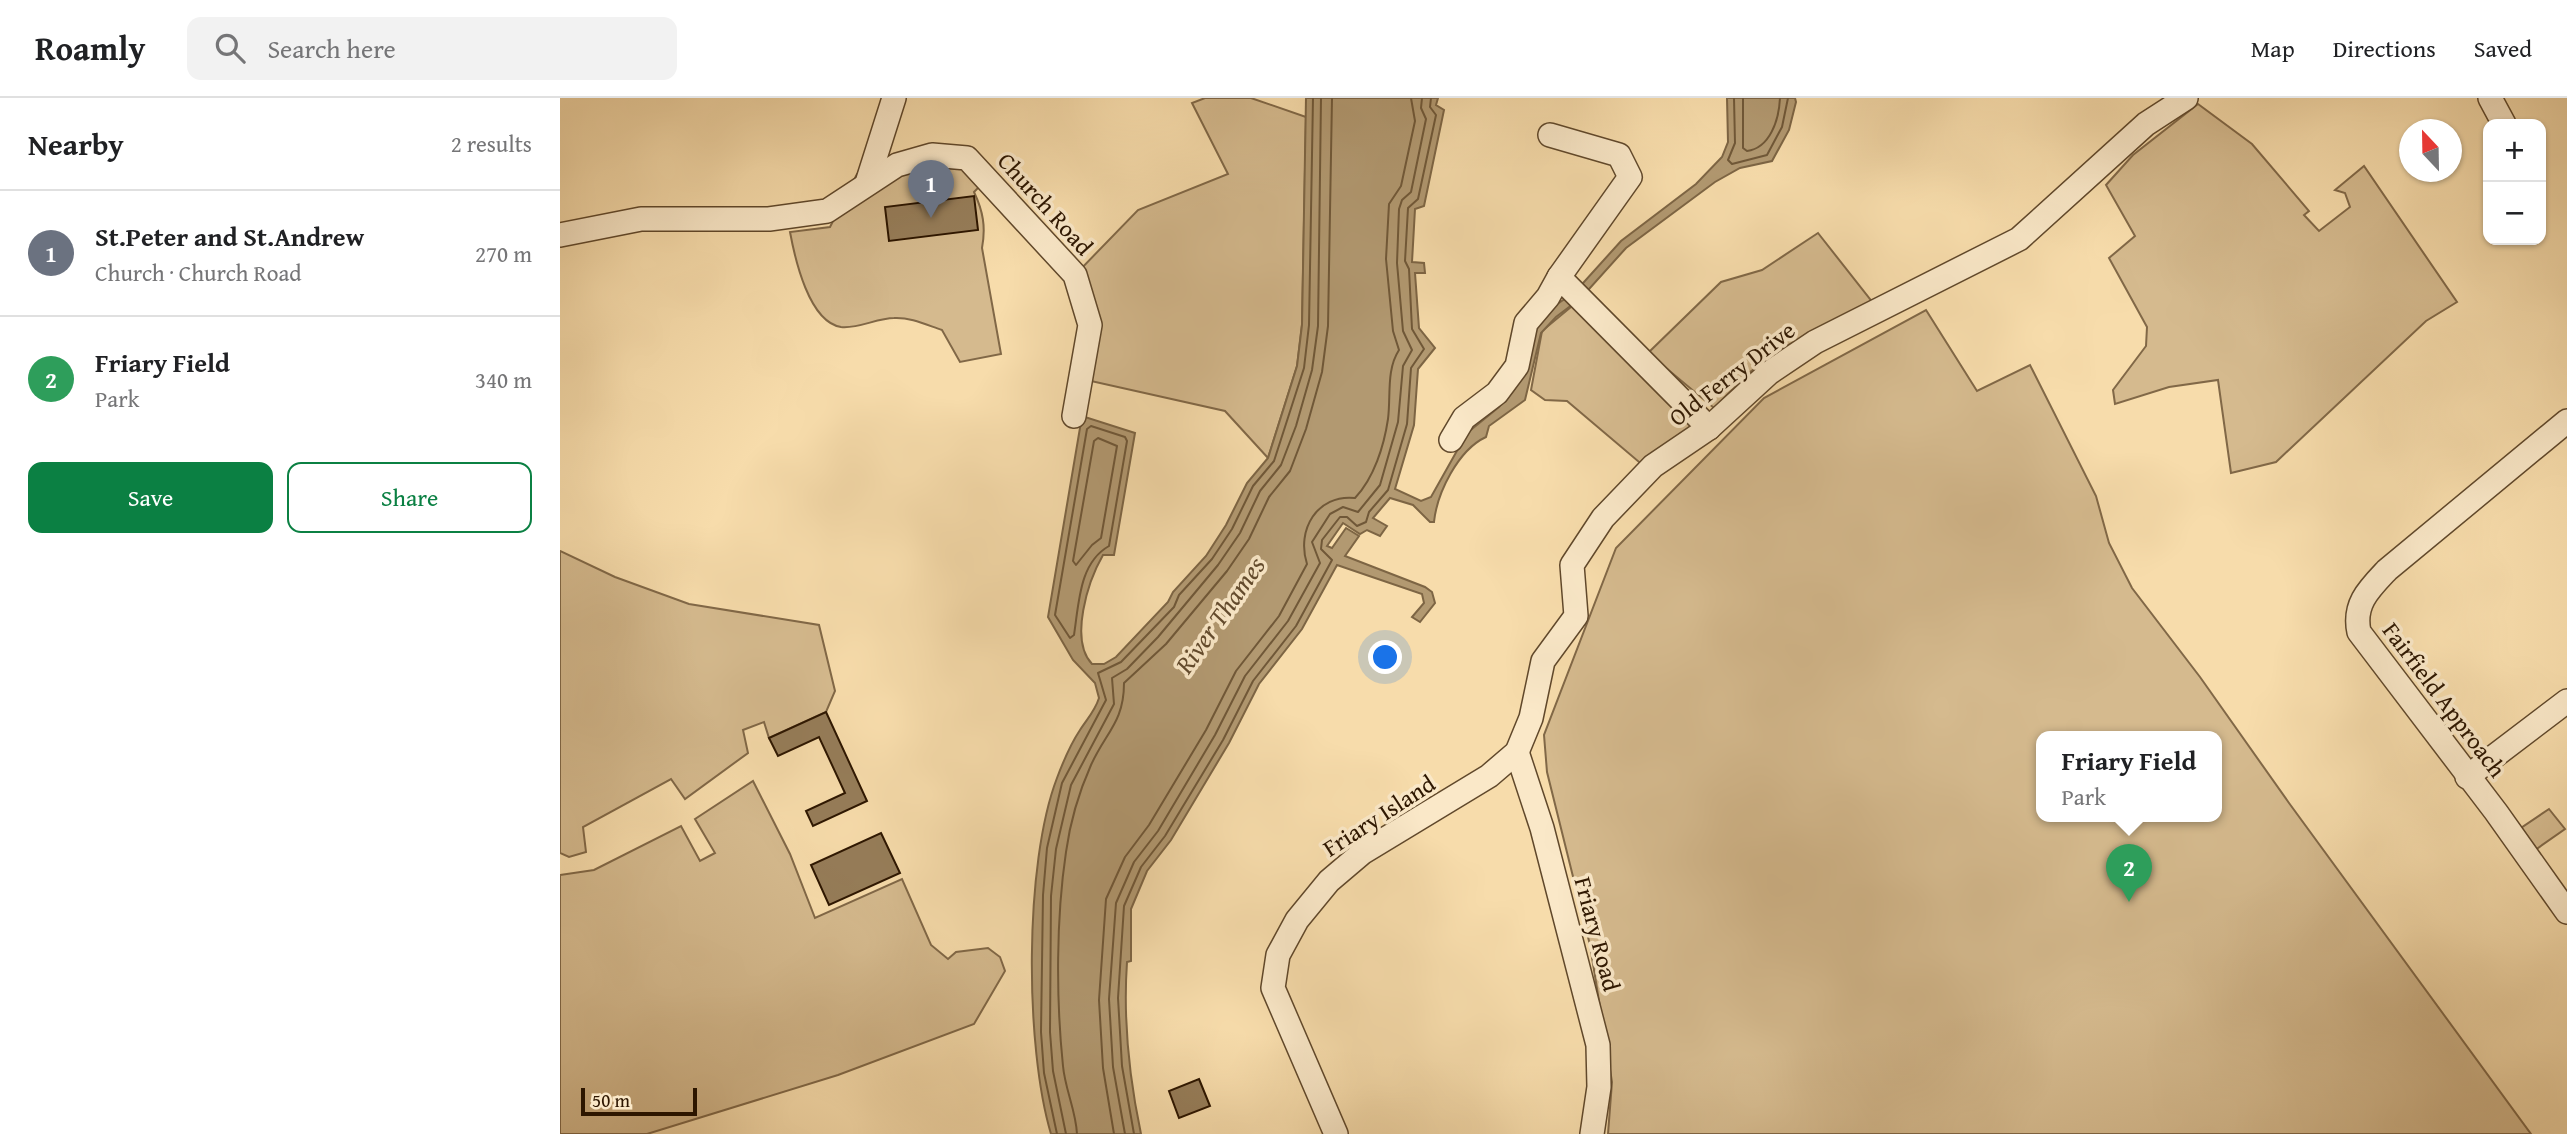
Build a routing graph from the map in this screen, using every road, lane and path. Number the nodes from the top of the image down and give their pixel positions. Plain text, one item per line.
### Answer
1 (894, 98) edge
2 (2186, 98) edge
3 (2490, 98) edge
4 (2501, 119) edge
5 (1550, 135) dead end
6 (867, 183) junction
7 (560, 235) edge
8 (1559, 277) junction
9 (1074, 416) dead end
10 (2567, 421) edge
11 (1709, 428) junction
12 (1451, 440) dead end
13 (2567, 701) edge
14 (1517, 752) junction
15 (2467, 777) junction
16 (2567, 912) edge
17 (1336, 1134) edge
18 (1592, 1134) edge

1 - 6 street
2 - 11 street, Old Ferry Drive
3 - 4 street
5 - 8 street
6 - 7 street, Church Road
6 - 9 street, Church Road
8 - 11 street
8 - 12 street
10 - 15 street, Fairfield Approach
11 - 14 street, Old Ferry Drive
13 - 15 street
14 - 17 street, Friary Island
14 - 18 street, Friary Road
15 - 16 street, Fairfield Approach

